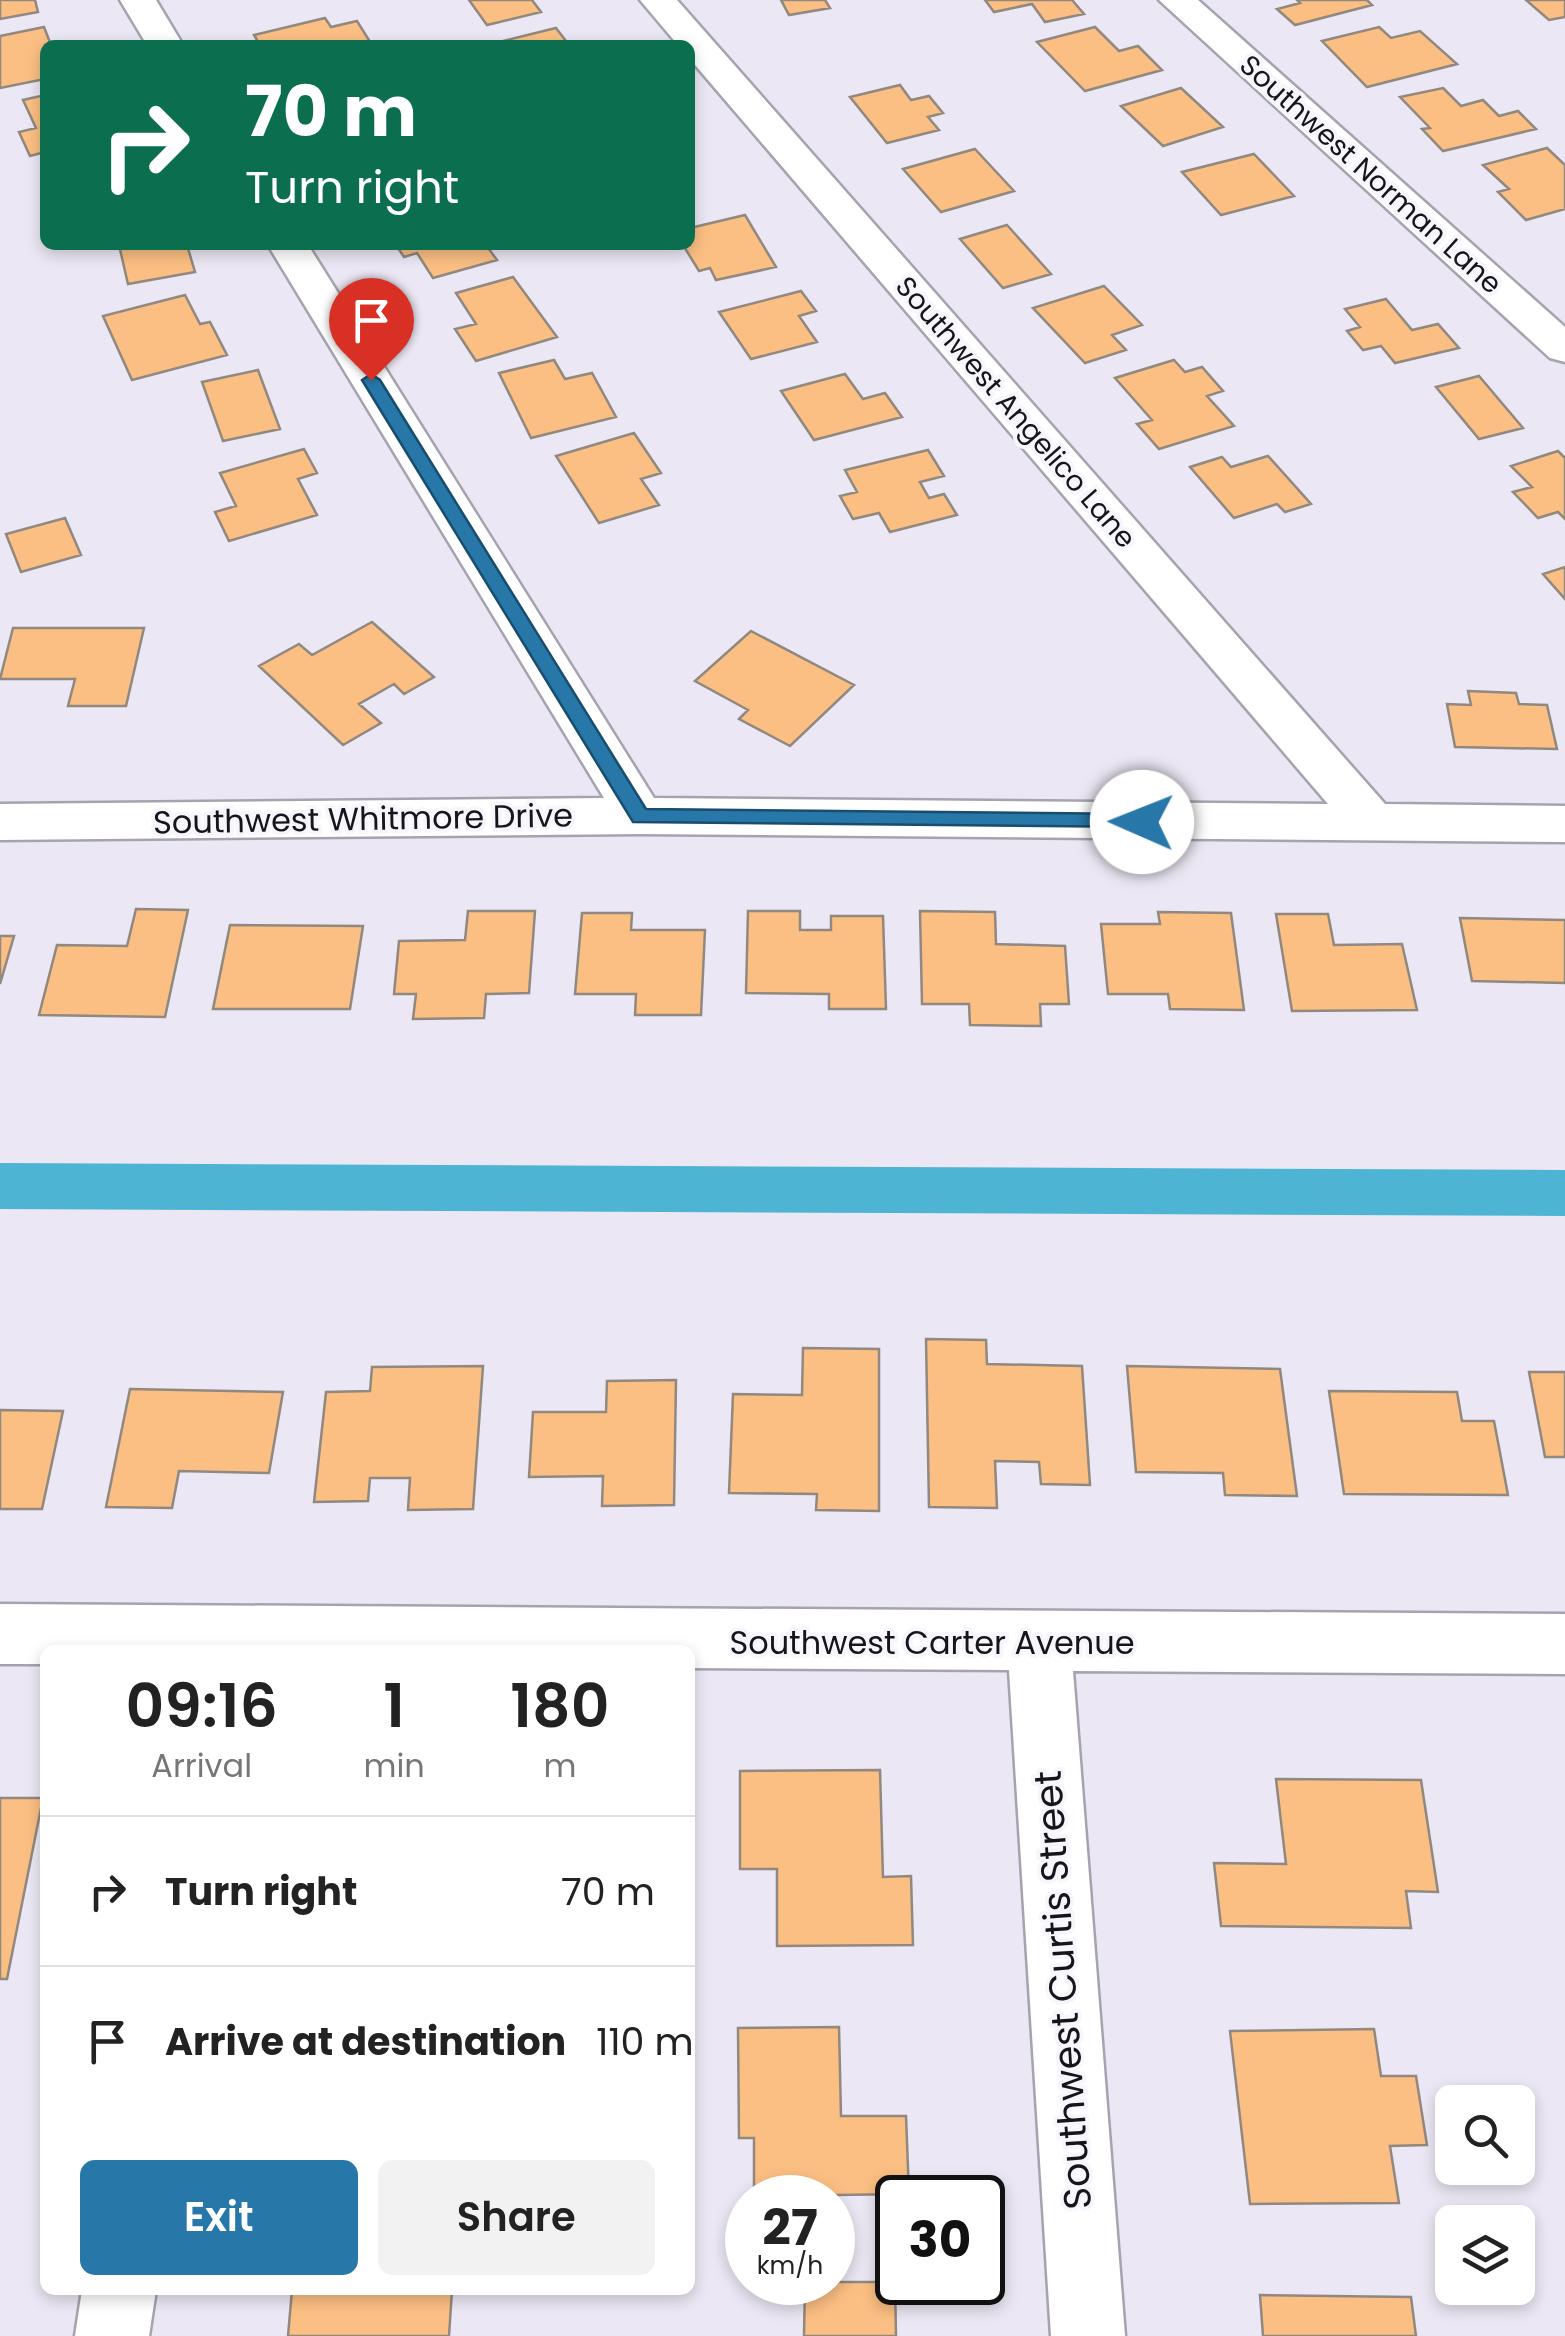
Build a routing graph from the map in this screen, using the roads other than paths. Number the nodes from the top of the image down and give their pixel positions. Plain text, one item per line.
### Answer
1 (138, 0) edge
2 (658, 0) edge
3 (1178, 0) edge
4 (162, 40) edge
5 (693, 40) edge
6 (695, 43) edge
7 (291, 250) edge
8 (1565, 348) edge
9 (640, 816) junction
10 (0, 822) edge
11 (1374, 824) junction
12 (1565, 824) edge
13 (0, 1634) edge
14 (216, 1643) edge
15 (1039, 1644) junction
16 (1565, 1644) edge
17 (117, 2295) edge
18 (112, 2336) edge
19 (1088, 2336) edge

1 - 4 street
2 - 5 street, Southwest Angelico Lane
3 - 8 street, Southwest Norman Lane
6 - 11 street, Southwest Angelico Lane
7 - 9 street
9 - 10 street, Southwest Whitmore Drive
9 - 11 street, Southwest Whitmore Drive
11 - 12 street, Southwest Whitmore Drive
13 - 14 street, Southwest Carter Avenue
14 - 15 street, Southwest Carter Avenue
15 - 16 street, Southwest Carter Avenue
15 - 19 street, Southwest Curtis Street
17 - 18 street

